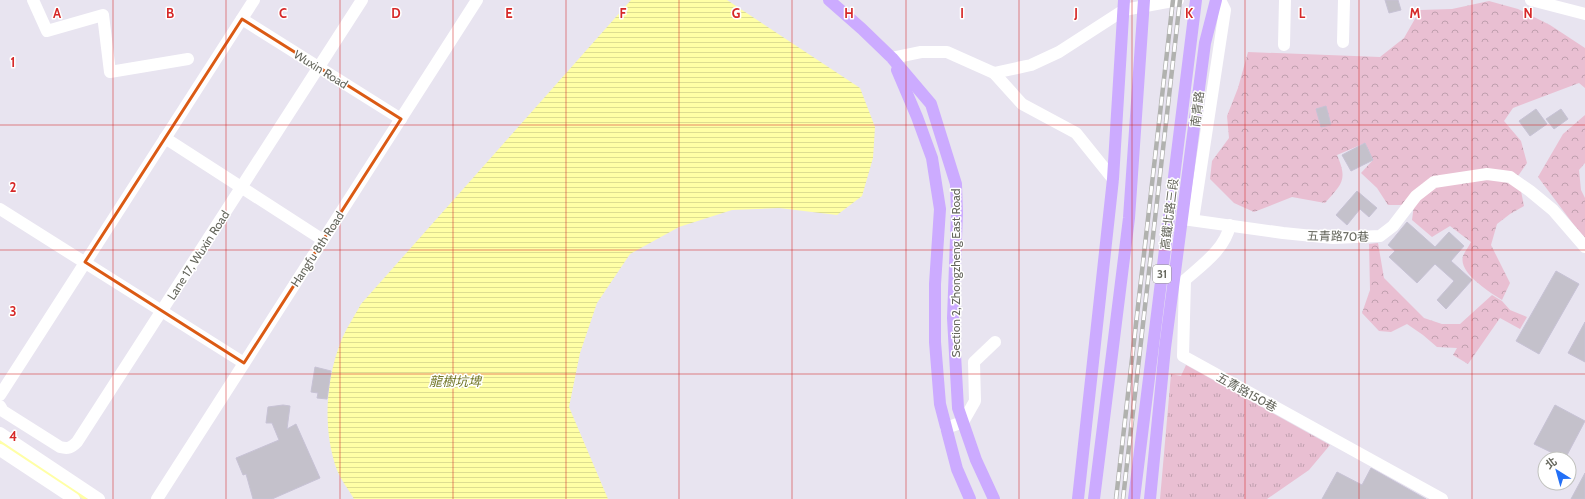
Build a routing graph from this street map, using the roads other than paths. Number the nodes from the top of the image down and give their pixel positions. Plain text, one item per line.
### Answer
1 (33, 0) edge
2 (254, 0) edge
3 (362, 0) edge
4 (477, 0) edge
5 (829, 0) edge
6 (1144, 0) edge
7 (1178, 0) edge
8 (1195, 0) edge
9 (1216, 0) edge
10 (1220, 0) edge
11 (1285, 0) edge
12 (1344, 0) edge
13 (1532, 0) edge
14 (1124, 5) edge
15 (1585, 14) edge
16 (242, 19) junction
17 (1210, 22) junction
18 (1343, 42) dead end
19 (1284, 45) dead end
20 (188, 58) dead end
21 (892, 58) junction
22 (319, 67) junction
23 (994, 73) junction
24 (401, 119) junction
25 (165, 138) junction
26 (1113, 179) junction
27 (242, 188) junction
28 (0, 208) edge
29 (1188, 220) junction
30 (1230, 225) junction
31 (323, 240) junction
32 (1585, 247) edge
33 (85, 262) junction
34 (162, 312) junction
35 (995, 342) dead end
36 (1165, 348) junction
37 (1183, 356) junction
38 (244, 363) junction
39 (0, 395) edge
40 (0, 406) edge
41 (963, 422) junction
42 (946, 428) junction
43 (0, 433) edge
44 (0, 450) edge
45 (74, 499) edge
46 (99, 499) edge
47 (157, 499) edge
48 (970, 499) edge
49 (994, 499) edge
50 (1078, 499) edge
51 (1094, 499) edge
52 (1134, 499) edge
53 (1150, 499) edge
54 (1442, 499) edge

1 - 20 street
2 - 16 street
3 - 22 street, Lane 17, Wuxin Road
4 - 24 street, Hangfu 8th Road
5 - 21 main road, Section 2, Zhongzheng East Road
6 - 51 main road
7 - 14 street
8 - 17 main road
8 - 52 main road, 高鐵北路三段 / 31
9 - 17 main road, 南青路
10 - 29 street
11 - 19 street
12 - 18 street
13 - 15 street
14 - 23 street
14 - 26 main road
16 - 22 street, Wuxin Road
16 - 25 street
17 - 29 main road, 南青路
21 - 23 street
21 - 41 main road, Section 2, Zhongzheng East Road
21 - 42 main road, Section 2, Zhongzheng East Road
22 - 24 street, Wuxin Road
22 - 27 street, Lane 17, Wuxin Road
23 - 26 street
24 - 31 street, Hangfu 8th Road
25 - 27 street
25 - 33 street
26 - 50 main road
27 - 31 street
27 - 34 street, Lane 17, Wuxin Road
28 - 33 street
29 - 30 street, 五青路70巷
29 - 36 main road, 高鐵北路三段
30 - 32 street, 五青路70巷
30 - 37 street
31 - 38 street, Hangfu 8th Road
33 - 34 street
33 - 39 street
34 - 38 street
34 - 40 street, Lane 17, Wuxin Road
35 - 41 street
36 - 37 street, 五青路150巷
36 - 53 main road, 高鐵北路三段
37 - 54 street, 五青路150巷
38 - 47 street, Hangfu 8th Road
41 - 42 street
41 - 49 main road, Section 2, Zhongzheng East Road
42 - 48 main road, Section 2, Zhongzheng East Road
43 - 46 street
44 - 45 street

